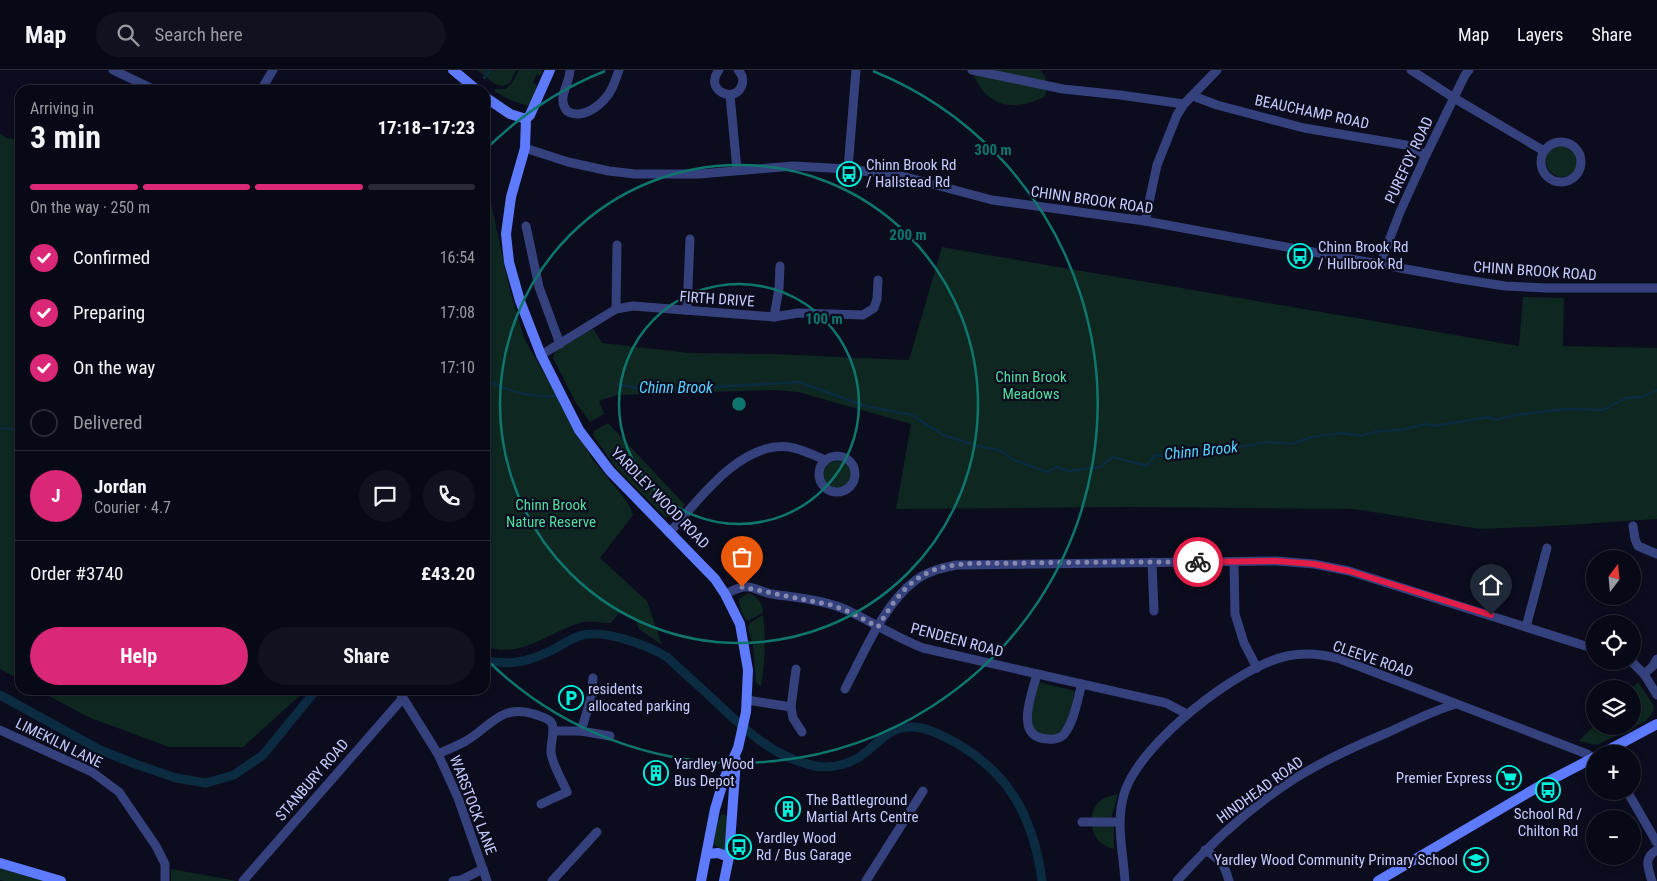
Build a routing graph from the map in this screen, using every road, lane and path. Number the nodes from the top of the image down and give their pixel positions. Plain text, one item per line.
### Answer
1 (114, 70) edge
2 (273, 70) edge
3 (453, 70) edge
4 (549, 70) edge
5 (570, 70) edge
6 (619, 70) edge
7 (718, 70) edge
8 (738, 70) edge
9 (856, 70) edge
10 (972, 70) edge
11 (1217, 70) edge
12 (1411, 70) edge
13 (1469, 70) edge
14 (145, 85) edge
15 (264, 85) edge
16 (471, 85) edge
17 (730, 94) junction
18 (1193, 96) junction
19 (1454, 98) junction
20 (490, 100) edge
21 (1184, 104) junction
22 (526, 119) junction
23 (525, 148) junction
24 (1544, 151) junction
25 (1426, 155) junction
26 (848, 168) junction
27 (737, 170) junction
28 (1146, 220) junction
29 (526, 226) dead end
30 (690, 238) dead end
31 (618, 245) dead end
32 (1380, 264) junction
33 (780, 266) dead end
34 (878, 280) dead end
35 (1657, 288) edge
36 (616, 309) junction
37 (687, 310) junction
38 (774, 317) junction
39 (560, 344) junction
40 (541, 355) junction
41 (825, 460) junction
42 (1633, 526) dead end
43 (669, 533) junction
44 (1547, 548) dead end
45 (1657, 554) edge
46 (1152, 562) junction
47 (1234, 562) junction
48 (725, 594) junction
49 (1154, 611) dead end
50 (878, 627) junction
51 (1526, 627) junction
52 (1586, 646) edge
53 (1657, 660) edge
54 (1257, 668) junction
55 (796, 669) dead end
56 (1640, 670) edge
57 (1037, 674) junction
58 (1644, 674) junction
59 (593, 678) dead end
60 (1082, 684) junction
61 (845, 690) dead end
62 (400, 695) edge
63 (402, 695) edge
64 (1657, 695) edge
65 (747, 700) junction
66 (1456, 704) junction
67 (791, 707) junction
68 (1188, 714) junction
69 (1657, 724) edge
70 (0, 730) edge
71 (554, 731) junction
72 (581, 732) junction
73 (802, 732) dead end
74 (610, 736) dead end
75 (1618, 745) edge
76 (737, 751) junction
77 (438, 754) junction
78 (1586, 754) edge
79 (1586, 762) edge
80 (923, 791) dead end
81 (1632, 800) edge
82 (541, 804) dead end
83 (715, 809) junction
84 (732, 812) junction
85 (1082, 822) dead end
86 (1119, 822) junction
87 (597, 832) dead end
88 (1657, 843) edge
89 (1205, 850) junction
90 (1657, 850) edge
91 (706, 854) junction
92 (728, 857) junction
93 (0, 863) edge
94 (483, 869) junction
95 (61, 881) edge
96 (165, 881) edge
97 (243, 881) edge
98 (448, 881) edge
99 (487, 881) edge
100 (552, 881) edge
101 (701, 881) edge
102 (724, 881) edge
103 (866, 881) edge
104 (1125, 881) edge
105 (1177, 881) edge
106 (1229, 881) edge
107 (1378, 881) edge
108 (1652, 881) edge

1 - 14 street
2 - 15 street
3 - 16 street
4 - 22 street, YARDLEY WOOD ROAD
5 - 6 street
7 - 17 street
8 - 17 street
9 - 26 street
10 - 21 street
11 - 18 street
12 - 19 street
13 - 19 street, PUREFOY ROAD
17 - 27 street
18 - 21 street
18 - 25 street, BEAUCHAMP ROAD
19 - 24 street
19 - 25 street, PUREFOY ROAD
20 - 22 street
21 - 28 street
22 - 23 street, YARDLEY WOOD ROAD
23 - 27 street, CHINN BROOK ROAD
23 - 40 street, YARDLEY WOOD ROAD
24 - 24 street
25 - 32 street, PUREFOY ROAD
26 - 27 street, CHINN BROOK ROAD
26 - 28 street, CHINN BROOK ROAD
28 - 32 street, CHINN BROOK ROAD
29 - 39 street
30 - 37 street
31 - 36 street
32 - 35 street, CHINN BROOK ROAD
33 - 38 street
34 - 38 street, FIRTH DRIVE
36 - 37 street, FIRTH DRIVE
36 - 39 street, FIRTH DRIVE
37 - 38 street, FIRTH DRIVE
39 - 40 street, FIRTH DRIVE
40 - 43 street, YARDLEY WOOD ROAD
41 - 41 street
41 - 43 street
42 - 45 street
43 - 48 street, YARDLEY WOOD ROAD
44 - 51 street
46 - 47 street
46 - 49 street
46 - 50 street
47 - 51 street
47 - 54 street
48 - 50 street, PENDEEN ROAD
48 - 65 street, YARDLEY WOOD ROAD
50 - 57 street, PENDEEN ROAD
50 - 61 street
51 - 52 street
53 - 58 street
54 - 66 street, CLEEVE ROAD
54 - 68 street, CLEEVE ROAD
55 - 67 street
56 - 58 street
57 - 60 street, PENDEEN ROAD
57 - 60 street
58 - 64 street
59 - 72 street
60 - 68 street, PENDEEN ROAD
62 - 97 street, STANBURY ROAD
63 - 77 street, WARSTOCK LANE
65 - 67 street
65 - 76 street, YARDLEY WOOD ROAD
66 - 78 street, CLEEVE ROAD
66 - 89 street, HINDHEAD ROAD
67 - 73 street
68 - 86 street, CLEEVE ROAD
69 - 75 street
70 - 96 street, LIMEKILN LANE
71 - 72 street
71 - 77 street
71 - 82 street
72 - 74 street
76 - 83 street, YARDLEY WOOD ROAD
76 - 84 street, YARDLEY WOOD ROAD
77 - 94 street, WARSTOCK LANE
79 - 107 street
80 - 103 street
81 - 88 street
83 - 84 street
83 - 91 street, YARDLEY WOOD ROAD
84 - 92 street, YARDLEY WOOD ROAD
85 - 86 street
86 - 104 street, CLEEVE ROAD
87 - 100 street
89 - 105 street, HINDHEAD ROAD
89 - 106 street
90 - 108 street
91 - 92 street
91 - 101 street, YARDLEY WOOD ROAD
92 - 102 street, YARDLEY WOOD ROAD
93 - 95 street
94 - 98 street
94 - 99 street, WARSTOCK LANE

